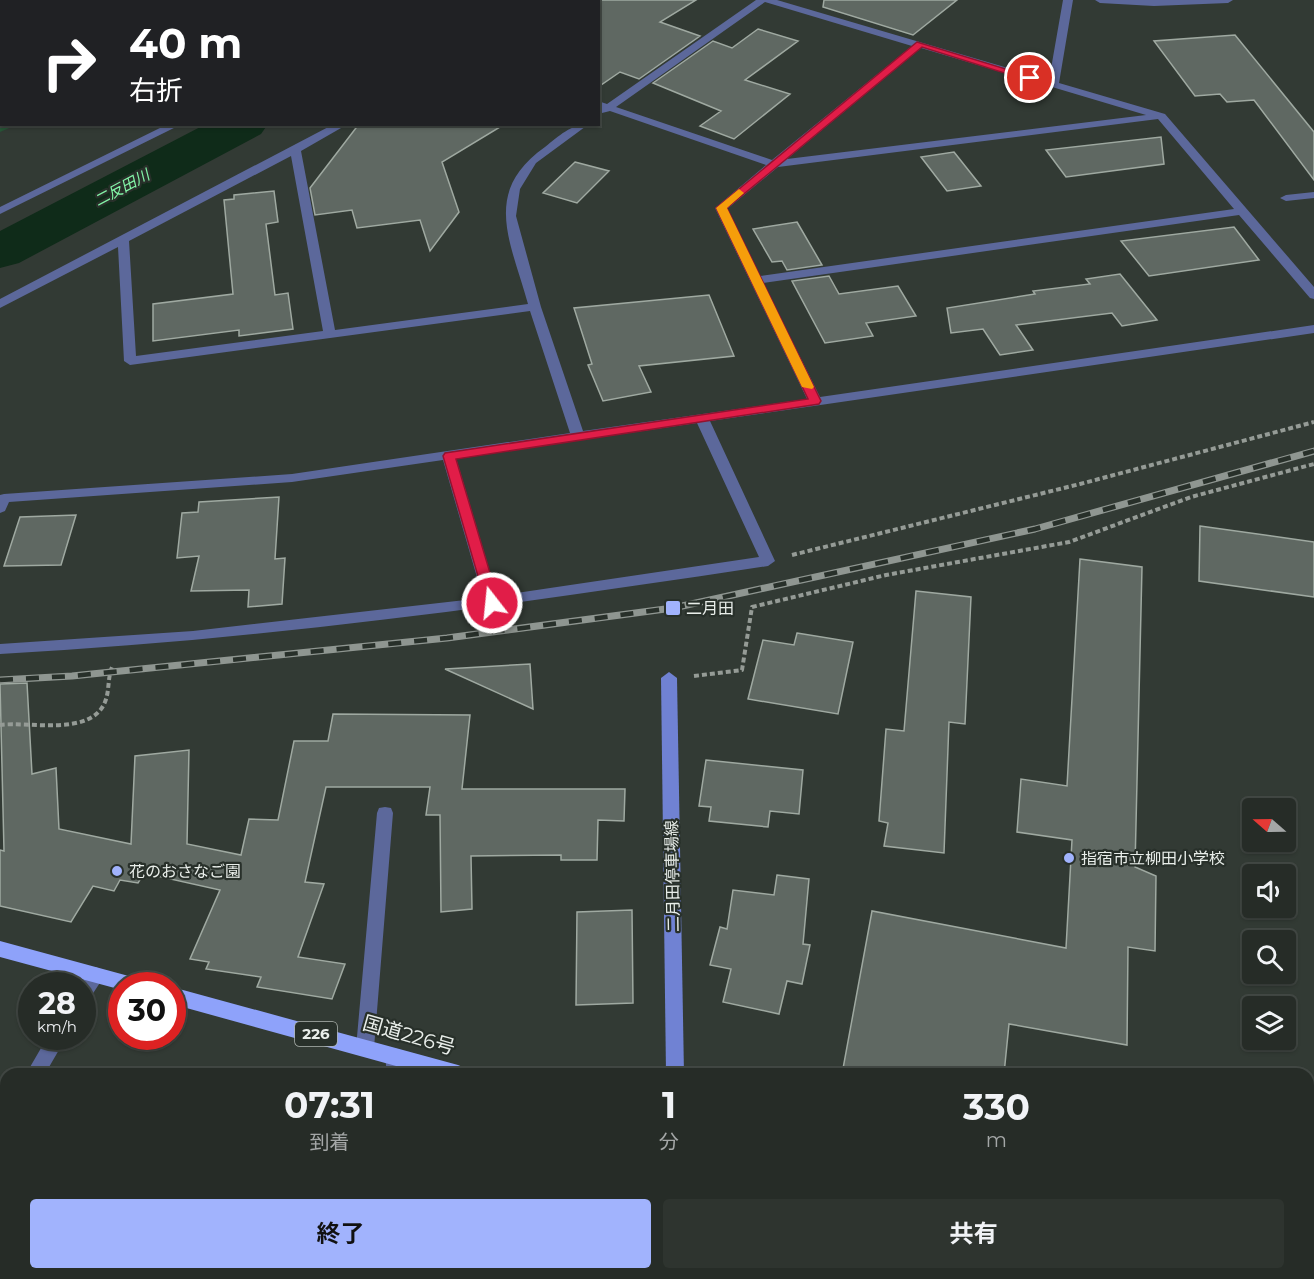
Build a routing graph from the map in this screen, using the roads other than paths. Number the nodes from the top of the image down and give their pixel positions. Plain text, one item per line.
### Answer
1 (762, 0) edge
2 (767, 0) edge
3 (1068, 0) edge
4 (1100, 0) edge
5 (1228, 0) edge
6 (1153, 2) edge
7 (920, 44) junction
8 (1053, 85) junction
9 (602, 108) edge
10 (1161, 116) junction
11 (173, 126) edge
12 (340, 126) edge
13 (581, 126) edge
14 (295, 150) junction
15 (773, 164) junction
16 (1314, 195) edge
17 (1286, 198) dead end
18 (0, 211) edge
19 (1242, 211) junction
20 (123, 240) junction
21 (757, 280) junction
22 (1314, 295) edge
23 (0, 304) edge
24 (535, 308) junction
25 (1314, 329) edge
26 (330, 334) junction
27 (815, 401) junction
28 (702, 418) junction
29 (578, 438) junction
30 (449, 456) junction
31 (0, 508) edge
32 (492, 603) junction
33 (0, 649) edge
34 (669, 678) road end
35 (385, 813) dead end
36 (0, 949) edge
37 (85, 972) edge
38 (96, 975) edge
39 (108, 978) edge
40 (186, 999) edge
41 (365, 1048) junction
42 (50, 1050) edge
43 (395, 1065) edge
44 (39, 1068) edge
45 (416, 1068) edge
46 (675, 1068) edge

1 - 9 street
2 - 7 street
3 - 8 street
4 - 6 street
5 - 6 street
7 - 8 street
7 - 15 street
8 - 10 street
9 - 15 street
10 - 15 street
10 - 19 street
11 - 18 street
12 - 14 street
13 - 24 street
14 - 20 street
14 - 26 street
15 - 21 street
16 - 17 street
19 - 21 street
19 - 22 street
20 - 23 street
20 - 26 street
21 - 27 street
24 - 26 street
24 - 29 street
25 - 27 street
27 - 28 street
28 - 29 street
28 - 32 street
29 - 30 street
30 - 31 street
30 - 32 street
32 - 33 street
34 - 46 main road, 二月田停車場線
35 - 41 street
36 - 37 highway
38 - 39 highway
40 - 41 highway, 国道226号 / 226
41 - 43 highway, 国道226号 / 226
42 - 44 street
43 - 45 highway, 国道226号 / 226

